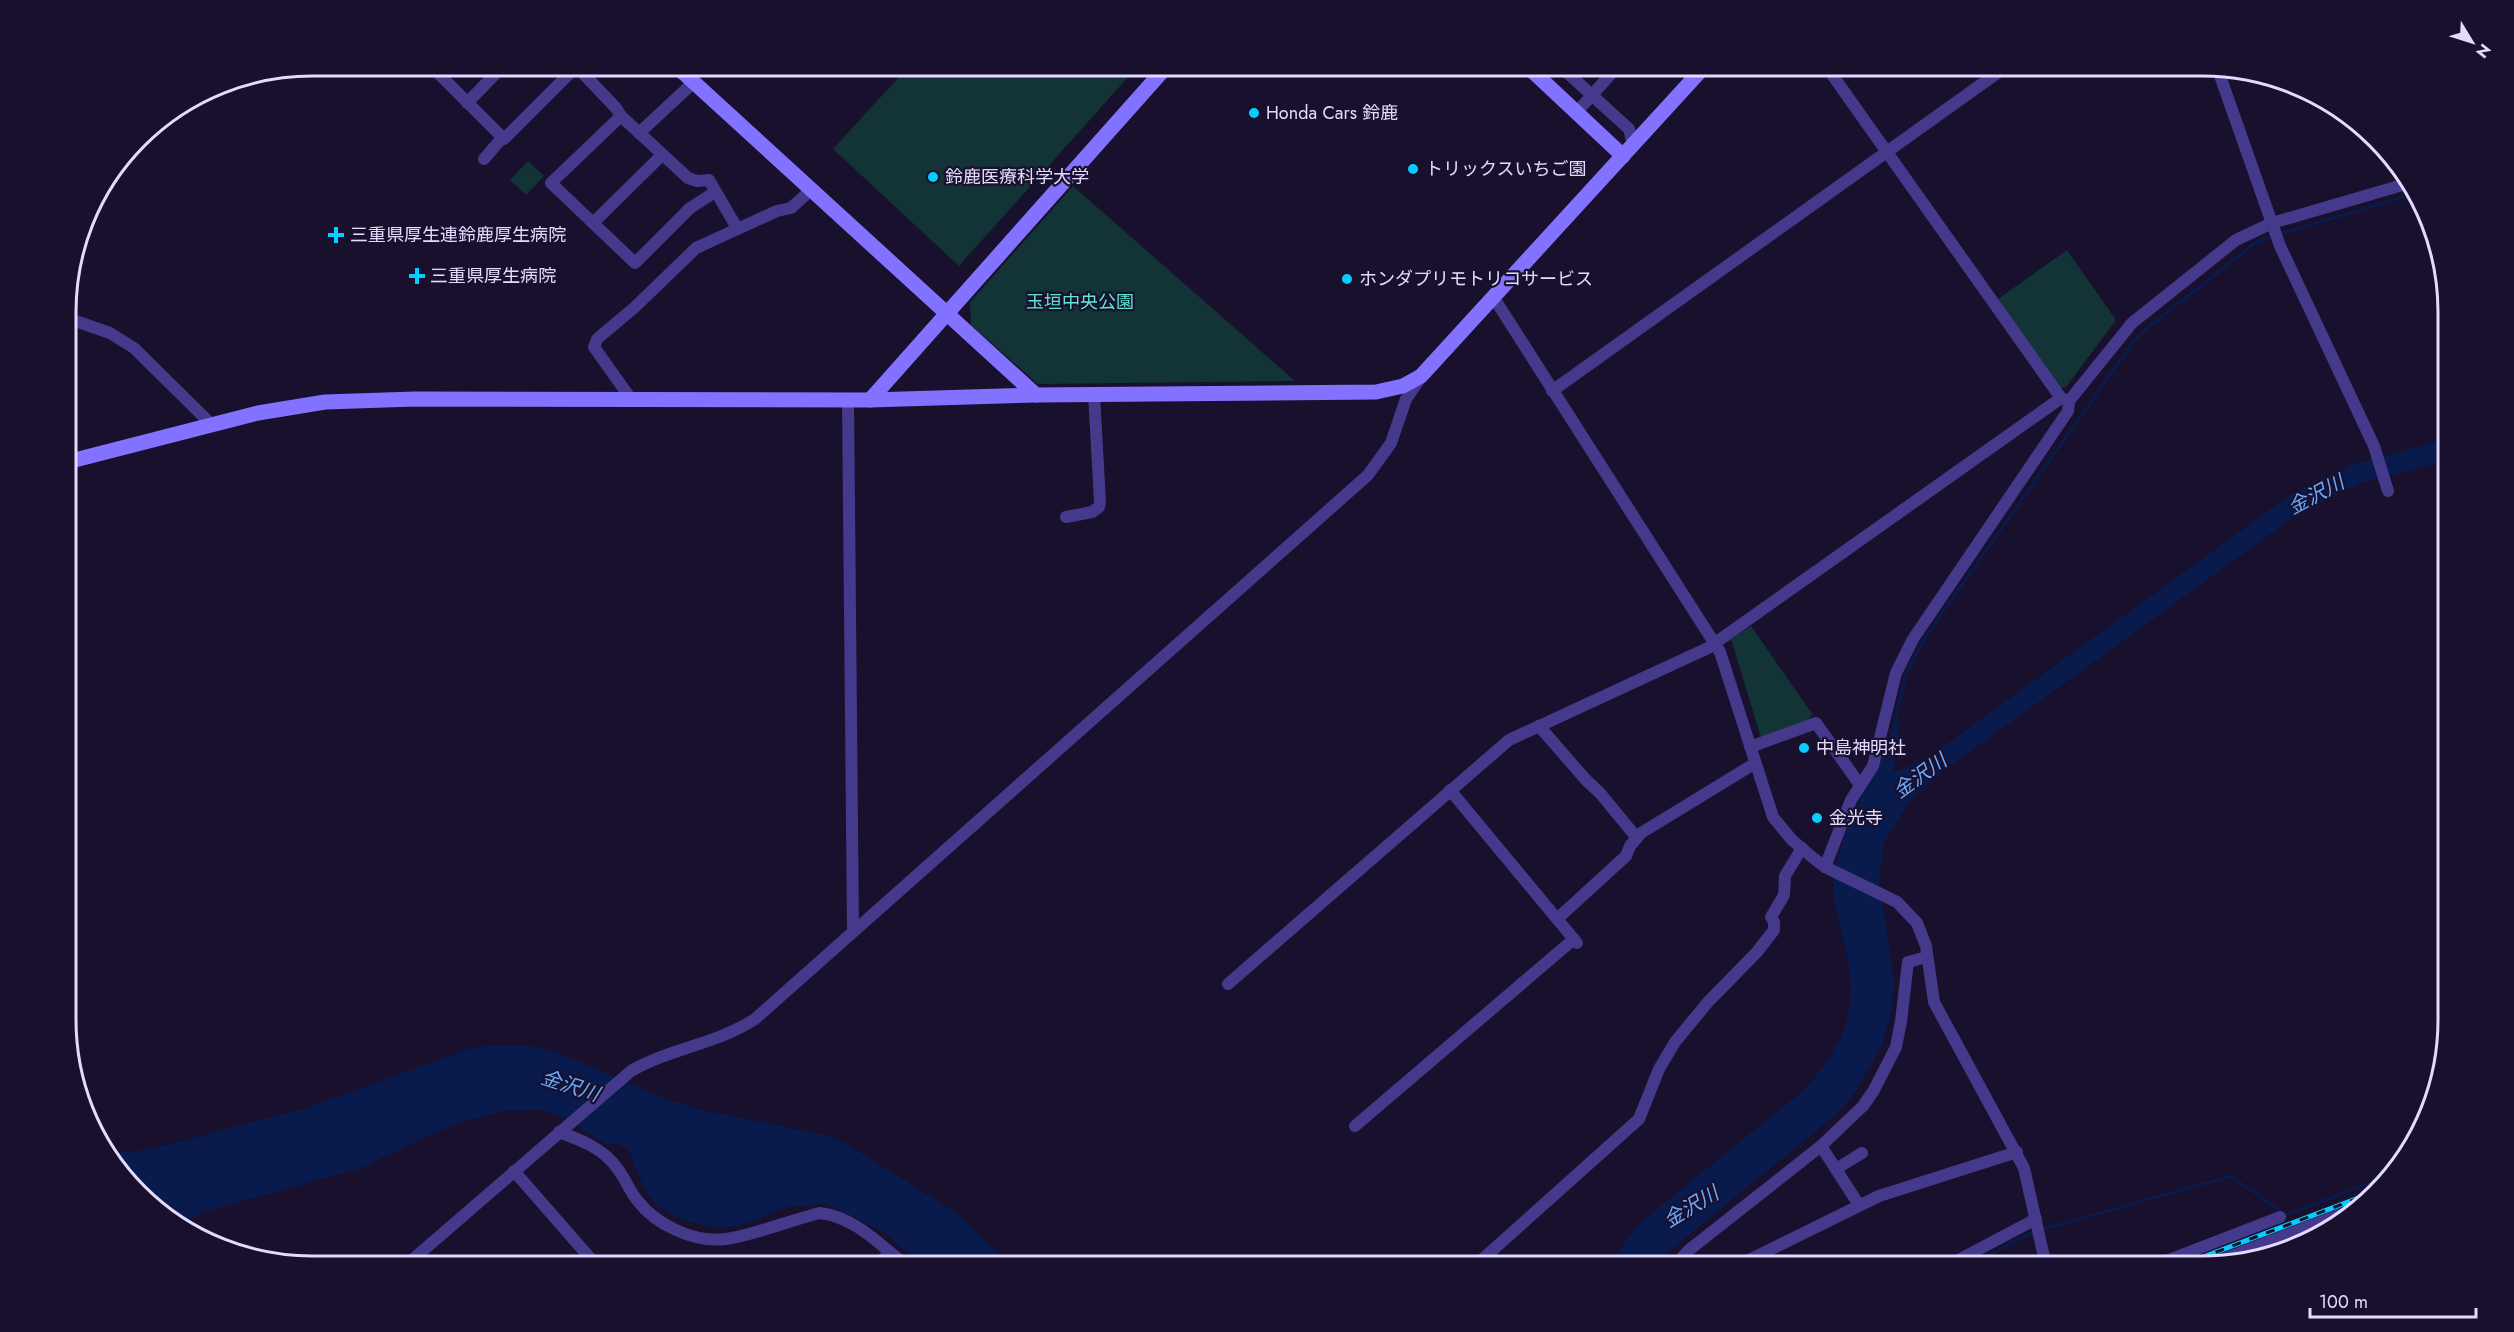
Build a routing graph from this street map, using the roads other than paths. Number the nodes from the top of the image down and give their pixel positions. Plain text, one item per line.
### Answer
1 (440, 76) edge
2 (493, 76) edge
3 (566, 76) edge
4 (586, 76) edge
5 (687, 76) edge
6 (1158, 76) edge
7 (1539, 76) edge
8 (1571, 76) edge
9 (1609, 76) edge
10 (1696, 76) edge
11 (1833, 76) edge
12 (1993, 76) edge
13 (2221, 77) edge
14 (694, 82) junction
15 (1592, 96) junction
16 (467, 103) junction
17 (1576, 113) junction
18 (621, 116) junction
19 (639, 133) junction
20 (502, 138) junction
21 (1628, 151) junction
22 (1886, 152) junction
23 (662, 155) junction
24 (484, 159) dead end
25 (2401, 186) edge
26 (811, 190) junction
27 (716, 192) junction
28 (593, 223) junction
29 (2272, 223) junction
30 (737, 228) junction
31 (1494, 298) junction
32 (947, 314) junction
33 (76, 321) edge
34 (1421, 376) junction
35 (1552, 391) junction
36 (1094, 394) junction
37 (1036, 395) junction
38 (631, 399) junction
39 (848, 399) junction
40 (2065, 399) junction
41 (870, 400) junction
42 (211, 424) junction
43 (76, 460) edge
44 (2388, 491) dead end
45 (1066, 517) dead end
46 (1714, 643) junction
47 (1539, 726) junction
48 (1750, 747) junction
49 (1754, 764) junction
50 (1860, 785) junction
51 (1450, 790) junction
52 (1637, 838) junction
53 (1802, 848) junction
54 (1825, 867) junction
55 (1557, 919) junction
56 (853, 931) junction
57 (1927, 957) junction
58 (1228, 984) dead end
59 (1355, 1126) dead end
60 (562, 1130) junction
61 (1821, 1146) junction
62 (2017, 1152) junction
63 (1862, 1153) dead end
64 (1836, 1169) junction
65 (514, 1171) junction
66 (1859, 1204) junction
67 (2280, 1217) dead end
68 (2039, 1226) junction
69 (891, 1253) junction
70 (416, 1256) edge
71 (588, 1256) edge
72 (887, 1256) edge
73 (895, 1256) edge
74 (1486, 1256) edge
75 (1683, 1256) edge
76 (1757, 1256) edge
77 (1970, 1256) edge
78 (2044, 1256) edge
79 (2179, 1256) edge

1 - 16 street
2 - 16 street
3 - 20 street
4 - 18 street
5 - 14 street
6 - 32 street
7 - 17 street
8 - 15 street
9 - 15 street
10 - 21 street
11 - 22 street
12 - 22 street
13 - 29 street
14 - 19 street
14 - 26 street
15 - 17 street
15 - 21 street
16 - 20 street
17 - 21 street
18 - 19 street
18 - 28 street
19 - 23 street
20 - 24 street
21 - 31 street
22 - 35 street
22 - 40 street
23 - 27 street
23 - 28 street
25 - 29 street
26 - 30 street
26 - 32 street
27 - 28 street
27 - 30 street
29 - 40 street
29 - 44 street
30 - 38 street
31 - 34 street
31 - 35 street
32 - 37 street
32 - 41 street
33 - 42 street
34 - 36 street
34 - 56 street
35 - 46 street
36 - 37 street
36 - 45 street
37 - 41 street
38 - 39 street
38 - 42 street
39 - 41 street
39 - 56 street
40 - 46 street
40 - 50 street
42 - 43 street
46 - 47 street
46 - 48 street
47 - 51 street
47 - 52 street
48 - 49 street
48 - 50 street
49 - 52 street
49 - 53 street
50 - 54 street
51 - 55 street
51 - 58 street
52 - 55 street
53 - 54 street
53 - 74 street
54 - 57 street
55 - 59 street
56 - 60 street
57 - 61 street
57 - 62 street
60 - 65 street
60 - 69 street
61 - 64 street
61 - 75 street
62 - 66 street
62 - 68 street
63 - 64 street
64 - 66 street
65 - 70 street
65 - 71 street
66 - 76 street
67 - 79 street
68 - 77 street
68 - 78 street
69 - 72 street
69 - 73 street

